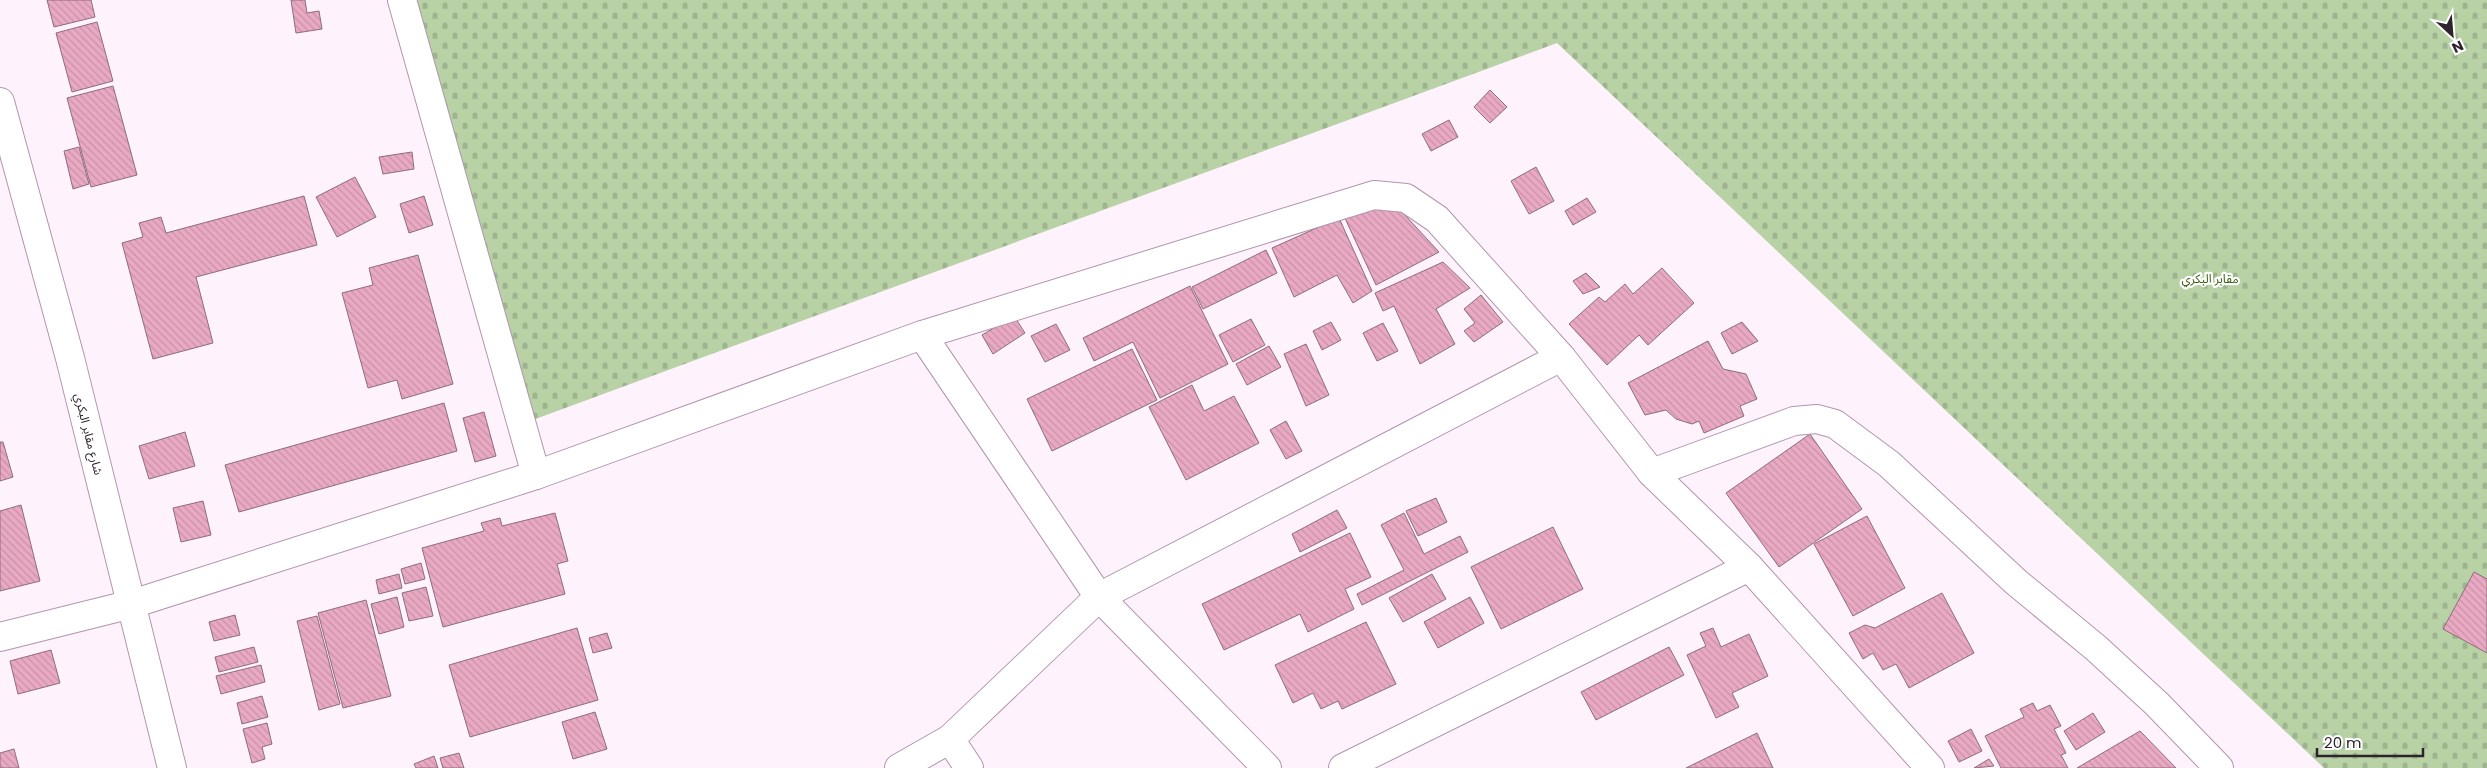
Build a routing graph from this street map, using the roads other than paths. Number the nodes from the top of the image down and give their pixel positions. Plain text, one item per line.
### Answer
1 (402, 0) edge
2 (2, 114) edge
3 (922, 336) junction
4 (1560, 358) junction
5 (1652, 473) junction
6 (536, 475) junction
7 (1749, 567) junction
8 (1099, 597) junction
9 (132, 604) junction
10 (0, 637) edge
11 (950, 739) junction
12 (172, 768) edge
13 (899, 768) edge
14 (969, 768) edge
15 (1267, 768) edge
16 (1343, 768) edge
17 (1930, 768) edge
18 (2219, 768) edge

1 - 6 street
2 - 9 street, شارع مقابر البكري
3 - 4 street
3 - 6 street
3 - 8 street
4 - 5 street
4 - 8 street
5 - 7 street
5 - 18 street
6 - 9 street
7 - 16 street
7 - 17 street
8 - 11 street
8 - 15 street
9 - 10 street
9 - 12 street, شارع مقابر البكري
11 - 13 street
11 - 14 street

